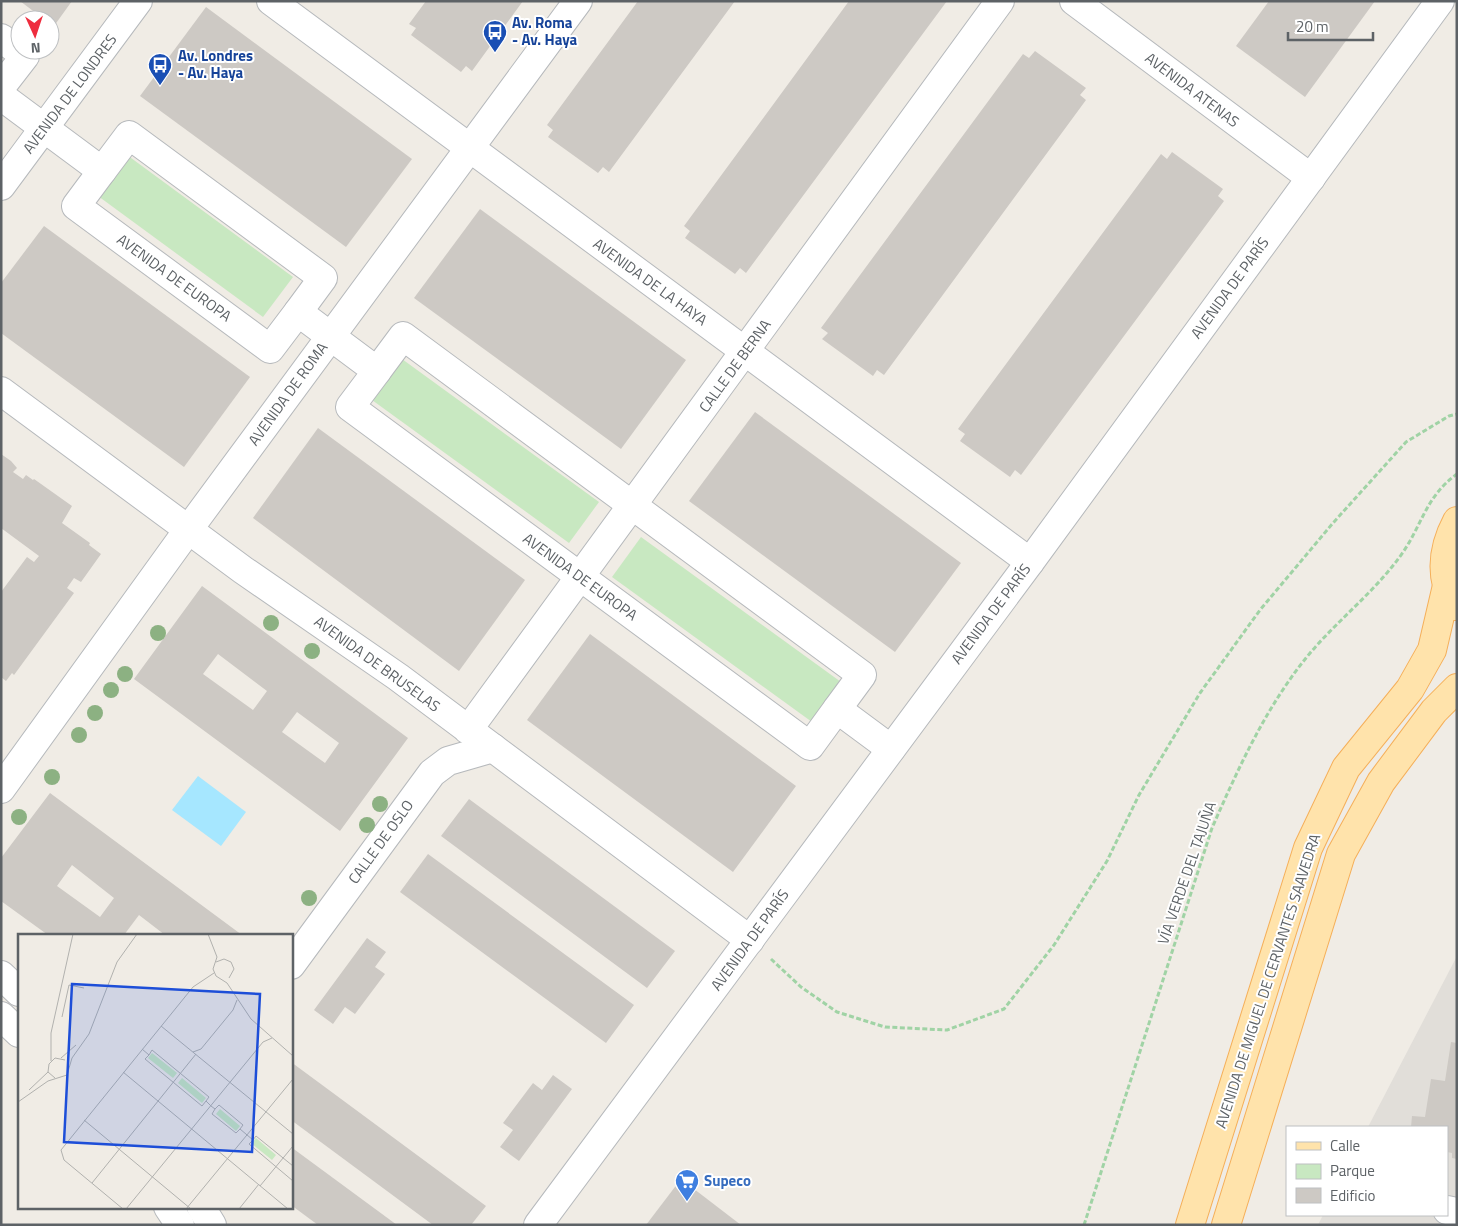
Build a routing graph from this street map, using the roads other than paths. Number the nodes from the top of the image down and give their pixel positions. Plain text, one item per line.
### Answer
1 (138, 1) edge
2 (270, 1) edge
3 (578, 1) edge
4 (1000, 1) edge
5 (1074, 1) edge
6 (1440, 1) edge
7 (1, 38) edge
8 (1, 87) edge
9 (1, 96) edge
10 (44, 128) junction
11 (469, 148) junction
12 (102, 171) junction
13 (1311, 178) junction
14 (1, 186) edge
15 (298, 312) junction
16 (331, 336) junction
17 (745, 352) junction
18 (378, 371) junction
19 (1, 391) edge
20 (633, 506) junction
21 (1457, 521) edge
22 (188, 530) junction
23 (1030, 562) junction
24 (580, 577) junction
25 (1452, 600) edge
26 (1457, 688) edge
27 (837, 709) junction
28 (468, 730) junction
29 (493, 748) junction
30 (891, 749) junction
31 (1, 789) edge
32 (750, 940) junction
33 (292, 964) edge
34 (1, 975) edge
35 (18, 991) edge
36 (1, 1016) edge
37 (18, 1031) edge
38 (169, 1208) edge
39 (202, 1208) edge
40 (180, 1225) edge
41 (212, 1225) edge
42 (538, 1225) edge
43 (1190, 1225) edge
44 (1226, 1225) edge

1 - 10 street, AVENIDA DE LONDRES
2 - 11 street, AVENIDA DE LA HAYA
3 - 11 street, AVENIDA DE ROMA
4 - 17 street, CALLE DE BERNA
5 - 13 street, AVENIDA ATENAS
6 - 13 street, AVENIDA DE PARÍS
7 - 8 street
9 - 10 street
10 - 12 street
10 - 14 street, AVENIDA DE LONDRES
11 - 16 street, AVENIDA DE ROMA
11 - 17 street, AVENIDA DE LA HAYA
12 - 15 street, AVENIDA DE EUROPA
12 - 15 street, AVENIDA DE EUROPA
13 - 23 street, AVENIDA DE PARÍS
15 - 16 street
16 - 18 street
16 - 22 street, AVENIDA DE ROMA
17 - 20 street, CALLE DE BERNA
17 - 23 street, AVENIDA DE LA HAYA
18 - 20 street, AVENIDA DE EUROPA
18 - 24 street, AVENIDA DE EUROPA
19 - 22 street, AVENIDA DE BRUSELAS
20 - 24 street, CALLE DE BERNA
20 - 27 street, AVENIDA DE EUROPA
21 - 25 main road, AVENIDA DE MIGUEL DE CERVANTES SAAVEDRA
22 - 28 street, AVENIDA DE BRUSELAS
22 - 31 street, AVENIDA DE ROMA
23 - 30 street, AVENIDA DE PARÍS
24 - 27 street, AVENIDA DE EUROPA
24 - 28 street, CALLE DE BERNA
25 - 43 main road, AVENIDA DE MIGUEL DE CERVANTES SAAVEDRA
26 - 44 main road, AVENIDA DE MIGUEL DE CERVANTES SAAVEDRA
27 - 30 street
28 - 29 street, AVENIDA DE BRUSELAS
29 - 32 street, AVENIDA DE BRUSELAS
29 - 33 street, CALLE DE OSLO
30 - 32 street, AVENIDA DE PARÍS
32 - 42 street, AVENIDA DE PARÍS
34 - 35 street
36 - 37 street
38 - 40 street
39 - 41 street

